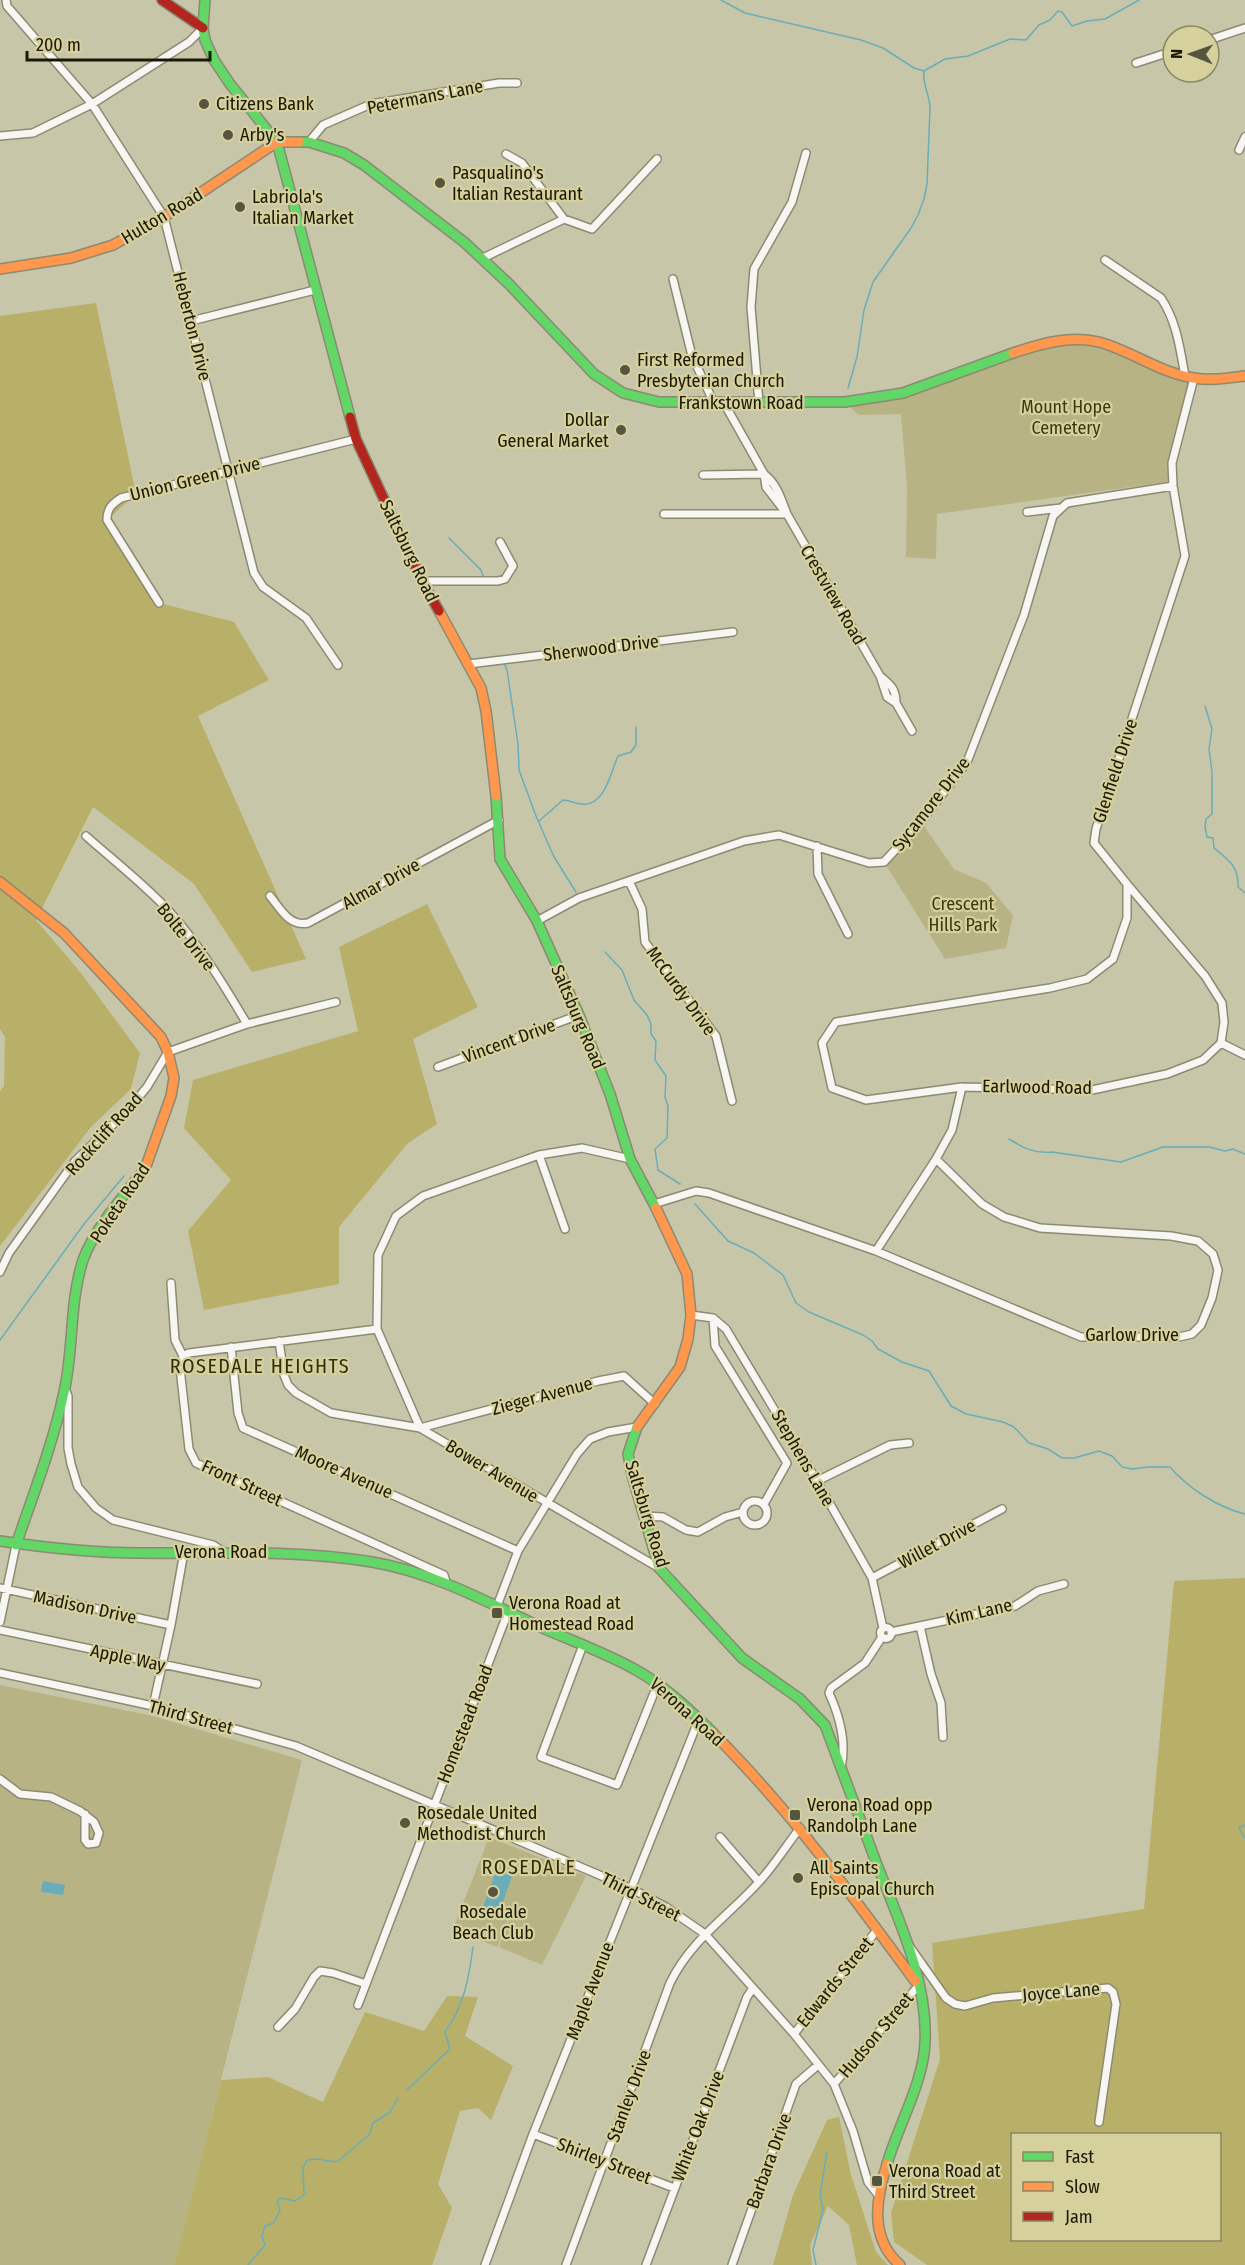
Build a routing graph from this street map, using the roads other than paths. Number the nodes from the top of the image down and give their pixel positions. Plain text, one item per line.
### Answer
1 (6, 0) edge
2 (162, 0) edge
3 (205, 0) edge
4 (203, 28) junction
5 (1245, 28) edge
6 (1221, 36) edge
7 (1161, 55) edge
8 (1136, 63) dead end
9 (517, 83) dead end
10 (92, 104) junction
11 (0, 136) edge
12 (1245, 137) edge
13 (278, 142) junction
14 (309, 142) junction
15 (1239, 150) dead end
16 (806, 153) dead end
17 (507, 154) dead end
18 (657, 159) dead end
19 (164, 217) junction
20 (564, 219) junction
21 (483, 258) junction
22 (1105, 260) dead end
23 (0, 269) edge
24 (673, 279) dead end
25 (315, 290) junction
26 (191, 321) junction
27 (1245, 376) edge
28 (1189, 377) junction
29 (714, 403) junction
30 (724, 403) junction
31 (759, 403) junction
32 (356, 439) junction
33 (227, 470) junction
34 (764, 474) junction
35 (703, 476) dead end
36 (1173, 486) junction
37 (1060, 508) junction
38 (1027, 512) dead end
39 (664, 514) dead end
40 (787, 514) junction
41 (500, 542) dead end
42 (422, 581) junction
43 (159, 603) dead end
44 (733, 632) dead end
45 (469, 664) junction
46 (338, 665) dead end
47 (912, 731) dead end
48 (499, 820) junction
49 (86, 836) dead end
50 (817, 846) junction
51 (629, 881) junction
52 (0, 882) edge
53 (1127, 884) junction
54 (270, 896) dead end
55 (537, 921) junction
56 (848, 934) dead end
57 (336, 1002) dead end
58 (579, 1015) junction
59 (248, 1024) junction
60 (1221, 1043) junction
61 (168, 1052) junction
62 (1245, 1054) edge
63 (438, 1067) dead end
64 (962, 1087) junction
65 (732, 1101) dead end
66 (539, 1155) junction
67 (630, 1159) junction
68 (936, 1159) junction
69 (654, 1204) junction
70 (565, 1229) dead end
71 (876, 1251) junction
72 (0, 1272) edge
73 (171, 1283) dead end
74 (691, 1315) junction
75 (713, 1318) junction
76 (377, 1329) junction
77 (279, 1341) junction
78 (231, 1347) junction
79 (183, 1356) junction
80 (65, 1389) junction
81 (655, 1404) junction
82 (637, 1427) junction
83 (420, 1428) junction
84 (909, 1443) dead end
85 (817, 1481) junction
86 (546, 1503) junction
87 (764, 1504) junction
88 (1002, 1509) dead end
89 (743, 1512) junction
90 (644, 1516) junction
91 (0, 1541) edge
92 (16, 1545) junction
93 (518, 1551) junction
94 (184, 1552) junction
95 (224, 1552) junction
96 (659, 1568) junction
97 (872, 1578) junction
98 (1064, 1584) dead end
99 (447, 1585) junction
100 (3, 1589) edge
101 (497, 1606) junction
102 (508, 1612) junction
103 (0, 1622) edge
104 (171, 1625) junction
105 (920, 1626) junction
106 (883, 1628) junction
107 (0, 1630) edge
108 (891, 1632) junction
109 (882, 1637) junction
110 (582, 1645) junction
111 (163, 1665) junction
112 (0, 1673) edge
113 (658, 1683) junction
114 (257, 1684) dead end
115 (153, 1706) junction
116 (699, 1719) junction
117 (943, 1737) dead end
118 (841, 1768) junction
119 (0, 1779) edge
120 (434, 1806) junction
121 (85, 1814) dead end
122 (800, 1828) junction
123 (720, 1837) dead end
124 (759, 1882) junction
125 (630, 1888) junction
126 (877, 1929) junction
127 (705, 1934) junction
128 (907, 1942) junction
129 (366, 1984) junction
130 (919, 1985) junction
131 (753, 1988) junction
132 (358, 2005) dead end
133 (278, 2027) dead end
134 (794, 2034) junction
135 (818, 2065) junction
136 (834, 2085) junction
137 (1099, 2122) dead end
138 (534, 2134) junction
139 (604, 2162) junction
140 (674, 2188) junction
141 (879, 2196) junction
142 (485, 2265) edge
143 (566, 2265) edge
144 (646, 2265) edge
145 (732, 2265) edge
146 (900, 2265) edge

1 - 10 street, Heberton Drive
2 - 4 main road
3 - 4 main road, Saltsburg Road
4 - 10 street
4 - 13 main road, Saltsburg Road
5 - 6 street
7 - 8 street
9 - 14 street, Petermans Lane
10 - 11 street
10 - 19 street, Heberton Drive
12 - 15 street
13 - 14 main road, Frankstown Road
13 - 19 main road, Hulton Road
13 - 25 main road, Saltsburg Road
14 - 21 main road, Frankstown Road
16 - 31 street
17 - 20 street
18 - 20 street
19 - 23 main road, Hulton Road
19 - 26 street, Heberton Drive
20 - 21 street
21 - 29 main road, Frankstown Road
22 - 28 street
24 - 29 street
25 - 26 street
25 - 32 main road, Saltsburg Road
26 - 33 street, Heberton Drive
27 - 28 main road, Frankstown Road
28 - 31 main road, Frankstown Road
28 - 36 street, Glenfield Drive
29 - 30 main road, Frankstown Road
30 - 31 main road, Frankstown Road
30 - 34 street, Crestview Road
32 - 33 street, Union Green Drive
32 - 42 main road, Saltsburg Road
33 - 43 street, Union Green Drive
33 - 46 street, Heberton Drive
34 - 35 street
34 - 40 street, Crestview Road
36 - 37 street
36 - 53 street, Glenfield Drive
37 - 38 street
37 - 50 street, Sycamore Drive
39 - 40 street
40 - 47 street, Crestview Road
41 - 42 street
42 - 45 main road, Saltsburg Road
44 - 45 street, Sherwood Drive
45 - 48 main road, Saltsburg Road
48 - 54 street, Almar Drive
48 - 55 main road, Saltsburg Road
49 - 59 street, Bolte Drive
50 - 51 street, Sycamore Drive
50 - 56 street
51 - 55 street, Sycamore Drive
51 - 65 street, McCurdy Drive
52 - 61 main road, Poketa Road
53 - 60 street
53 - 64 street
55 - 58 main road, Saltsburg Road
57 - 59 street
58 - 63 street, Vincent Drive
58 - 67 main road, Saltsburg Road
59 - 61 street
60 - 62 street
60 - 64 street, Earlwood Road
61 - 72 street, Rockcliff Road
61 - 80 main road, Poketa Road
64 - 68 street, Earlwood Road
66 - 67 street
66 - 70 street
66 - 76 street
67 - 69 main road, Saltsburg Road
68 - 71 street, Earlwood Road
68 - 71 street, Garlow Drive
69 - 71 street
69 - 74 main road, Saltsburg Road
73 - 79 street, Front Street
74 - 75 street
74 - 81 main road, Saltsburg Road
75 - 85 street, Stephens Lane
75 - 87 street
76 - 77 street
76 - 83 street
77 - 78 street
77 - 83 street
78 - 79 street
78 - 93 street, Moore Avenue
79 - 99 street, Front Street
80 - 92 main road, Poketa Road
80 - 95 street
81 - 82 main road, Saltsburg Road
81 - 83 street, Zieger Avenue
82 - 86 street
82 - 90 main road, Saltsburg Road
83 - 86 street, Bower Avenue
84 - 85 street
85 - 97 street, Stephens Lane
86 - 93 street
86 - 96 street, Bower Avenue
87 - 89 street
87 - 89 street
88 - 97 street, Willet Drive
89 - 90 street
90 - 96 main road, Saltsburg Road
91 - 92 main road, Verona Road
92 - 94 main road, Verona Road
92 - 100 street, Poketa Road
93 - 101 street
94 - 95 main road, Verona Road
94 - 104 street
95 - 99 main road, Verona Road
96 - 118 main road, Saltsburg Road
97 - 106 street, Stephens Lane
98 - 105 street, Kim Lane
99 - 101 main road, Verona Road
100 - 103 street, Poketa Road
100 - 104 street, Madison Drive
101 - 102 main road, Verona Road
102 - 110 main road, Verona Road
102 - 120 street, Homestead Road
104 - 111 street
105 - 108 street, Kim Lane
105 - 117 street
106 - 108 street
106 - 109 street
107 - 111 street, Apple Way
108 - 109 street
109 - 118 street
110 - 113 main road, Verona Road
110 - 113 street
111 - 114 street, Apple Way
111 - 115 street
112 - 115 street, Third Street
113 - 116 main road, Verona Road
115 - 120 street, Third Street
116 - 122 main road, Verona Road
116 - 125 street, Maple Avenue
118 - 128 main road, Saltsburg Road
119 - 121 street
120 - 125 street, Third Street
120 - 129 street, Homestead Road
122 - 124 street, Stanley Drive
122 - 126 main road, Verona Road
123 - 124 street
124 - 127 street, Stanley Drive
125 - 127 street, Third Street
125 - 138 street, Maple Avenue
126 - 130 main road, Verona Road
126 - 134 street, Edwards Street
127 - 131 street, Third Street
127 - 139 street, Stanley Drive
128 - 130 main road, Saltsburg Road
128 - 137 street, Joyce Lane
129 - 132 street, Homestead Road
129 - 133 street
130 - 136 street, Hudson Street
130 - 141 main road, Verona Road
131 - 134 street, Third Street
131 - 140 street, White Oak Drive
134 - 135 street, Third Street
135 - 136 street, Third Street
135 - 145 street, Barbara Drive
136 - 141 street, Third Street
138 - 139 street, Shirley Street
138 - 142 street, Maple Avenue
139 - 140 street, Shirley Street
139 - 143 street, Stanley Drive
140 - 144 street, White Oak Drive
141 - 146 main road, Verona Road

